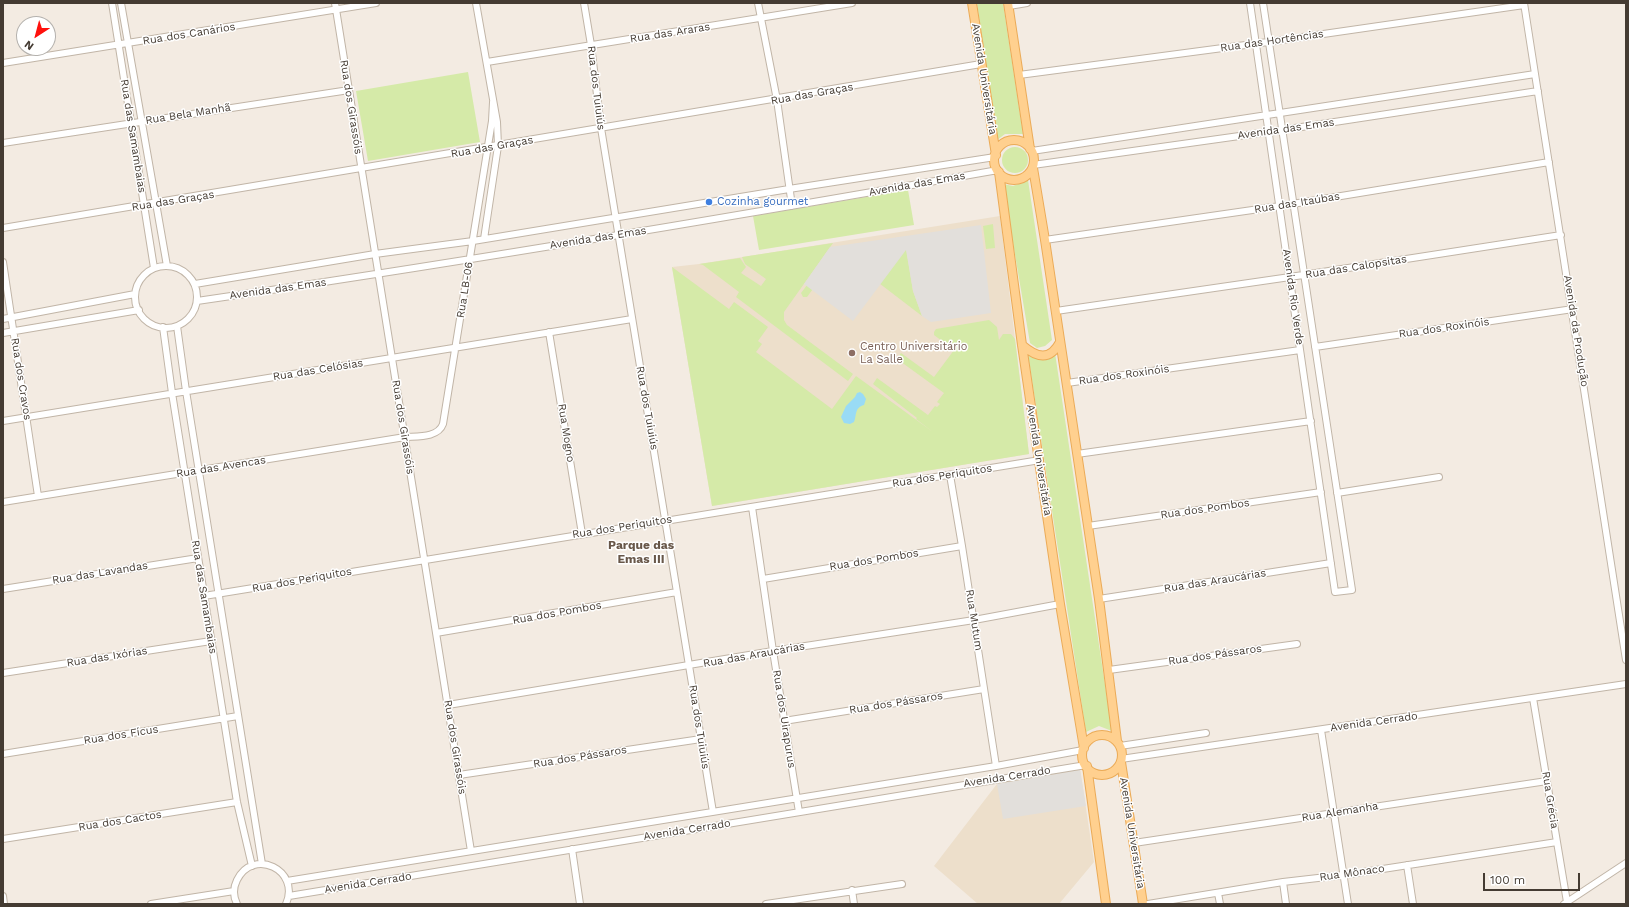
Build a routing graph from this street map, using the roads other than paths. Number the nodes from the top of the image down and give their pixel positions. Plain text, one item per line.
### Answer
1 (112, 3) edge
2 (121, 3) edge
3 (334, 3) edge
4 (376, 3) edge
5 (476, 3) edge
6 (584, 3) edge
7 (758, 3) edge
8 (852, 3) edge
9 (972, 3) edge
10 (1027, 3) edge
11 (1250, 3) edge
12 (1263, 3) edge
13 (1008, 4) edge
14 (1524, 4) edge
15 (336, 10) junction
16 (760, 18) junction
17 (1268, 42) junction
18 (128, 43) junction
19 (1256, 43) junction
20 (119, 44) junction
21 (591, 46) junction
22 (487, 62) junction
23 (3, 63) edge
24 (981, 64) junction
25 (1536, 74) junction
26 (1019, 75) junction
27 (349, 90) junction
28 (1538, 91) junction
29 (777, 100) junction
30 (493, 102) junction
31 (1279, 113) junction
32 (1266, 115) junction
33 (142, 121) junction
34 (130, 123) junction
35 (601, 128) junction
36 (1282, 130) junction
37 (1269, 131) junction
38 (3, 143) edge
39 (498, 146) junction
40 (487, 148) junction
41 (1031, 150) junction
42 (995, 156) junction
43 (1549, 162) junction
44 (1033, 167) junction
45 (362, 170) junction
46 (998, 171) junction
47 (789, 188) junction
48 (155, 204) junction
49 (1293, 204) junction
50 (144, 206) junction
51 (792, 206) junction
52 (1280, 206) junction
53 (616, 217) junction
54 (3, 228) edge
55 (619, 235) junction
56 (1561, 235) junction
57 (484, 239) junction
58 (1045, 240) junction
59 (473, 241) junction
60 (375, 254) junction
61 (469, 259) junction
62 (3, 262) edge
63 (167, 266) junction
64 (154, 268) junction
65 (378, 274) junction
66 (1304, 275) junction
67 (1290, 277) junction
68 (195, 284) junction
69 (135, 294) junction
70 (197, 301) junction
71 (1573, 309) junction
72 (139, 310) junction
73 (1056, 311) junction
74 (11, 318) junction
75 (3, 319) edge
76 (632, 319) junction
77 (177, 326) junction
78 (163, 327) junction
79 (13, 331) junction
80 (549, 332) junction
81 (3, 333) edge
82 (1060, 342) junction
83 (1022, 345) junction
84 (456, 347) junction
85 (1315, 347) junction
86 (1300, 350) junction
87 (392, 358) junction
88 (1067, 383) junction
89 (186, 390) junction
90 (172, 393) junction
91 (26, 417) junction
92 (1311, 420) junction
93 (3, 421) edge
94 (439, 431) joint
95 (405, 437) junction
96 (1077, 454) junction
97 (1040, 460) junction
98 (199, 470) junction
99 (185, 473) junction
100 (950, 475) junction
101 (1439, 477) dead end
102 (1321, 492) junction
103 (1337, 493) junction
104 (38, 496) junction
105 (3, 502) edge
106 (752, 507) junction
107 (666, 520) junction
108 (1088, 526) junction
109 (582, 534) junction
110 (962, 546) junction
111 (198, 558) junction
112 (424, 560) junction
113 (1331, 563) junction
114 (762, 578) junction
115 (3, 589) edge
116 (677, 592) junction
117 (219, 594) junction
118 (204, 596) junction
119 (1099, 599) junction
120 (1060, 604) junction
121 (974, 620) junction
122 (436, 633) junction
123 (211, 641) junction
124 (1297, 644) dead end
125 (773, 651) junction
126 (1626, 660) edge
127 (689, 666) junction
128 (1109, 670) junction
129 (3, 673) edge
130 (1626, 684) edge
131 (984, 689) junction
132 (1534, 698) junction
133 (448, 705) junction
134 (238, 716) junction
135 (224, 718) junction
136 (784, 721) junction
137 (1321, 730) junction
138 (1206, 733) dead end
139 (701, 739) junction
140 (1118, 744) junction
141 (1083, 749) junction
142 (3, 754) edge
143 (1121, 761) junction
144 (996, 766) junction
145 (1086, 766) junction
146 (459, 775) junction
147 (1547, 781) junction
148 (797, 798) junction
149 (237, 802) junction
150 (713, 812) junction
151 (799, 812) junction
152 (1334, 812) junction
153 (3, 840) edge
154 (1557, 842) junction
155 (1134, 843) junction
156 (572, 849) junction
157 (471, 851) junction
158 (1626, 863) edge
159 (262, 864) junction
160 (1407, 865) junction
161 (252, 866) junction
162 (1344, 874) junction
163 (287, 881) junction
164 (1283, 882) junction
165 (902, 884) dead end
166 (852, 890) junction
167 (234, 891) junction
168 (1218, 893) junction
169 (3, 896) edge
170 (289, 896) junction
171 (787, 902) edge
172 (237, 903) edge
173 (1565, 903) edge
174 (4, 904) edge
175 (151, 904) edge
176 (229, 904) edge
177 (286, 904) edge
178 (580, 904) edge
179 (766, 904) edge
180 (854, 904) edge
181 (1106, 904) edge
182 (1143, 904) edge
183 (1148, 904) edge
184 (1220, 904) edge
185 (1286, 904) edge
186 (1348, 904) edge
187 (1413, 904) edge

1 - 20 street, Rua das Samambaias
2 - 18 street, Rua das Samambaias
3 - 15 street, Rua dos Girassóis
4 - 15 street, Rua dos Canários
5 - 22 street
6 - 21 street, Rua dos Tuiuiús
7 - 16 street
8 - 16 street, Rua das Araras
9 - 24 main road, Avenida Universitária
10 - 13 street
11 - 19 street, Avenida Rio Verde
12 - 17 street, Avenida Rio Verde
13 - 26 main road
14 - 17 street, Rua das Hortências
14 - 25 street, Avenida da Produção
15 - 18 street, Rua dos Canários
15 - 27 street, Rua dos Girassóis
16 - 21 street, Rua das Araras
16 - 29 street
17 - 19 street, Rua das Hortências
17 - 31 street, Avenida Rio Verde
18 - 20 street, Rua dos Canários
18 - 33 street, Rua das Samambaias
19 - 26 street, Rua das Hortências
19 - 32 street, Avenida Rio Verde
20 - 23 street, Rua dos Canários
20 - 34 street, Rua das Samambaias
21 - 22 street, Rua das Araras
21 - 35 street, Rua dos Tuiuiús
22 - 30 street
24 - 29 street, Rua das Graças
24 - 42 main road, Avenida Universitária
25 - 28 street, Avenida da Produção
25 - 31 street, Avenida das Emas
26 - 41 main road
27 - 33 street, Rua Bela Manhã
27 - 45 street, Rua dos Girassóis
28 - 36 street, Avenida das Emas
28 - 43 street, Avenida da Produção
29 - 35 street, Rua das Graças
29 - 47 street
30 - 39 street
30 - 40 street, Rua LB-06
31 - 32 street, Avenida das Emas
31 - 36 street, Avenida Rio Verde
32 - 37 street, Avenida Rio Verde
32 - 41 street, Avenida das Emas
33 - 34 street, Rua Bela Manhã
33 - 48 street, Rua das Samambaias
34 - 38 street, Rua Bela Manhã
34 - 50 street, Rua das Samambaias
35 - 39 street, Rua das Graças
35 - 53 street, Rua dos Tuiuiús
36 - 37 street, Avenida das Emas
36 - 49 street, Avenida Rio Verde
37 - 44 street, Avenida das Emas
37 - 52 street, Avenida Rio Verde
39 - 40 street, Rua das Graças
39 - 57 street
40 - 45 street, Rua das Graças
40 - 59 street, Rua LB-06
41 - 42 main road
41 - 44 main road
42 - 46 main road
42 - 47 street, Avenida das Emas
43 - 49 street, Rua das Itaúbas
43 - 56 street, Avenida da Produção
44 - 46 main road
44 - 58 main road
45 - 48 street, Rua das Graças
45 - 60 street, Rua dos Girassóis
46 - 51 street, Avenida das Emas
46 - 83 main road, Avenida Universitária
47 - 51 street
47 - 53 street, Avenida das Emas
48 - 50 street, Rua das Graças
48 - 63 street, Rua das Samambaias
49 - 52 street, Rua das Itaúbas
49 - 66 street, Avenida Rio Verde
50 - 54 street, Rua das Graças
50 - 64 street, Rua das Samambaias
51 - 55 street, Avenida das Emas
52 - 58 street, Rua das Itaúbas
52 - 67 street, Avenida Rio Verde
53 - 55 street, Rua dos Tuiuiús
53 - 57 street, Avenida das Emas
55 - 61 street, Avenida das Emas
55 - 76 street, Rua dos Tuiuiús
56 - 66 street, Rua das Calopsitas
56 - 71 street, Avenida da Produção
57 - 59 street, Avenida das Emas
58 - 73 main road
59 - 60 street, Avenida das Emas
59 - 61 street, Rua LB-06
60 - 65 street, Rua dos Girassóis
60 - 68 street, Avenida das Emas
61 - 65 street, Avenida das Emas
61 - 84 street, Rua LB-06
62 - 74 street, Rua dos Cravos
63 - 64 street
63 - 68 street
64 - 69 street
65 - 70 street, Avenida das Emas
65 - 87 street, Rua dos Girassóis
66 - 67 street, Rua das Calopsitas
66 - 85 street, Avenida Rio Verde
67 - 73 street, Rua das Calopsitas
67 - 86 street, Avenida Rio Verde
68 - 70 street
69 - 72 street
69 - 74 street
70 - 77 street
71 - 85 street, Rua dos Roxinóis
71 - 126 street, Avenida da Produção
72 - 78 street
72 - 79 street
73 - 82 main road
74 - 75 street
74 - 79 street, Rua dos Cravos
76 - 80 street, Rua das Celósias
76 - 107 street, Rua dos Tuiuiús
77 - 78 street
77 - 89 street, Rua das Samambaias
78 - 90 street, Rua das Samambaias
79 - 81 street
79 - 91 street, Rua dos Cravos
80 - 84 street, Rua das Celósias
80 - 109 street, Rua Mogno
82 - 83 main road
82 - 88 main road
83 - 97 main road, Avenida Universitária
84 - 87 street, Rua das Celósias
84 - 94 street, Rua LB-06
85 - 103 street, Avenida Rio Verde
86 - 88 street, Rua dos Roxinóis
86 - 92 street, Avenida Rio Verde
87 - 89 street, Rua das Celósias
87 - 95 street, Rua dos Girassóis
88 - 96 main road
89 - 90 street, Rua das Celósias
89 - 98 street, Rua das Samambaias
90 - 91 street, Rua das Celósias
90 - 99 street, Rua das Samambaias
91 - 93 street, Rua das Celósias
91 - 104 street, Rua dos Cravos
92 - 96 street
92 - 102 street, Avenida Rio Verde
94 - 95 street, Rua das Avencas
95 - 98 street, Rua das Avencas
95 - 112 street, Rua dos Girassóis
96 - 108 main road
97 - 100 street, Rua dos Periquitos
97 - 120 main road, Avenida Universitária
98 - 99 street, Rua das Avencas
98 - 117 street, Rua das Samambaias
99 - 104 street, Rua das Avencas
99 - 111 street, Rua das Samambaias
100 - 106 street, Rua dos Periquitos
100 - 110 street, Rua Mutum
101 - 103 street
102 - 108 street, Rua dos Pombos
102 - 113 street, Avenida Rio Verde
103 - 113 street, Avenida Rio Verde
104 - 105 street, Rua das Avencas
106 - 107 street, Rua dos Periquitos
106 - 114 street, Rua dos Uirapurus
107 - 109 street, Rua dos Periquitos
107 - 116 street, Rua dos Tuiuiús
108 - 119 main road
109 - 112 street, Rua dos Periquitos
110 - 114 street, Rua dos Pombos
110 - 121 street, Rua Mutum
111 - 115 street, Rua das Lavandas
111 - 118 street, Rua das Samambaias
112 - 117 street, Rua dos Periquitos
112 - 122 street, Rua dos Girassóis
113 - 119 street, Rua das Araucárias
114 - 125 street, Rua dos Uirapurus
116 - 122 street, Rua dos Pombos
116 - 127 street, Rua dos Tuiuiús
117 - 118 street, Rua dos Periquitos
117 - 134 street, Rua das Samambaias
118 - 123 street, Rua das Samambaias
119 - 128 main road
120 - 121 street, Rua das Araucárias
120 - 141 main road, Avenida Universitária
121 - 125 street, Rua das Araucárias
121 - 131 street, Rua Mutum
122 - 133 street, Rua dos Girassóis
123 - 129 street, Rua das Ixórias
123 - 135 street, Rua das Samambaias
124 - 128 street, Rua dos Pássaros
125 - 127 street, Rua das Araucárias
125 - 136 street, Rua dos Uirapurus
127 - 133 street, Rua das Araucárias
127 - 139 street, Rua dos Tuiuiús
128 - 140 main road
130 - 132 street, Avenida Cerrado
131 - 136 street, Rua dos Pássaros
131 - 144 street, Rua Mutum
132 - 137 street, Avenida Cerrado
132 - 147 street, Rua Grécia
133 - 146 street, Rua dos Girassóis
134 - 135 street, Rua dos Fícus
134 - 159 street, Rua das Samambaias
135 - 142 street, Rua dos Fícus
135 - 149 street, Rua das Samambaias
136 - 148 street, Rua dos Uirapurus
137 - 143 street, Avenida Cerrado
137 - 152 street
138 - 140 street
139 - 146 street, Rua dos Pássaros
139 - 150 street, Rua dos Tuiuiús
140 - 141 main road
140 - 143 main road
141 - 144 street, Avenida Cerrado
141 - 145 main road
143 - 145 main road
143 - 155 main road, Avenida Universitária
144 - 148 street, Avenida Cerrado
145 - 151 street, Avenida Cerrado
145 - 181 main road
146 - 157 street, Rua dos Girassóis
147 - 152 street, Rua Alemanha
147 - 154 street, Rua Grécia
148 - 150 street, Avenida Cerrado
148 - 151 street, Rua dos Uirapurus
149 - 153 street, Rua dos Cactos
149 - 161 street, Rua das Samambaias
150 - 157 street, Avenida Cerrado
151 - 156 street, Avenida Cerrado
152 - 155 street, Rua Alemanha
152 - 162 street
154 - 160 street, Rua Mônaco
154 - 173 street, Rua Grécia
155 - 182 main road, Avenida Universitária
156 - 170 street, Avenida Cerrado
156 - 178 street
157 - 163 street, Avenida Cerrado
158 - 173 street
159 - 161 street
159 - 163 street
160 - 162 street, Rua Mônaco
160 - 187 street
161 - 167 street
162 - 164 street, Rua Mônaco
162 - 186 street
163 - 170 street
164 - 168 street, Rua Mônaco
164 - 185 street
165 - 166 street
166 - 171 street
166 - 180 street
167 - 172 street
167 - 175 street
168 - 183 street, Rua Mônaco
168 - 184 street
169 - 174 street
170 - 177 street
171 - 179 street
172 - 176 street

